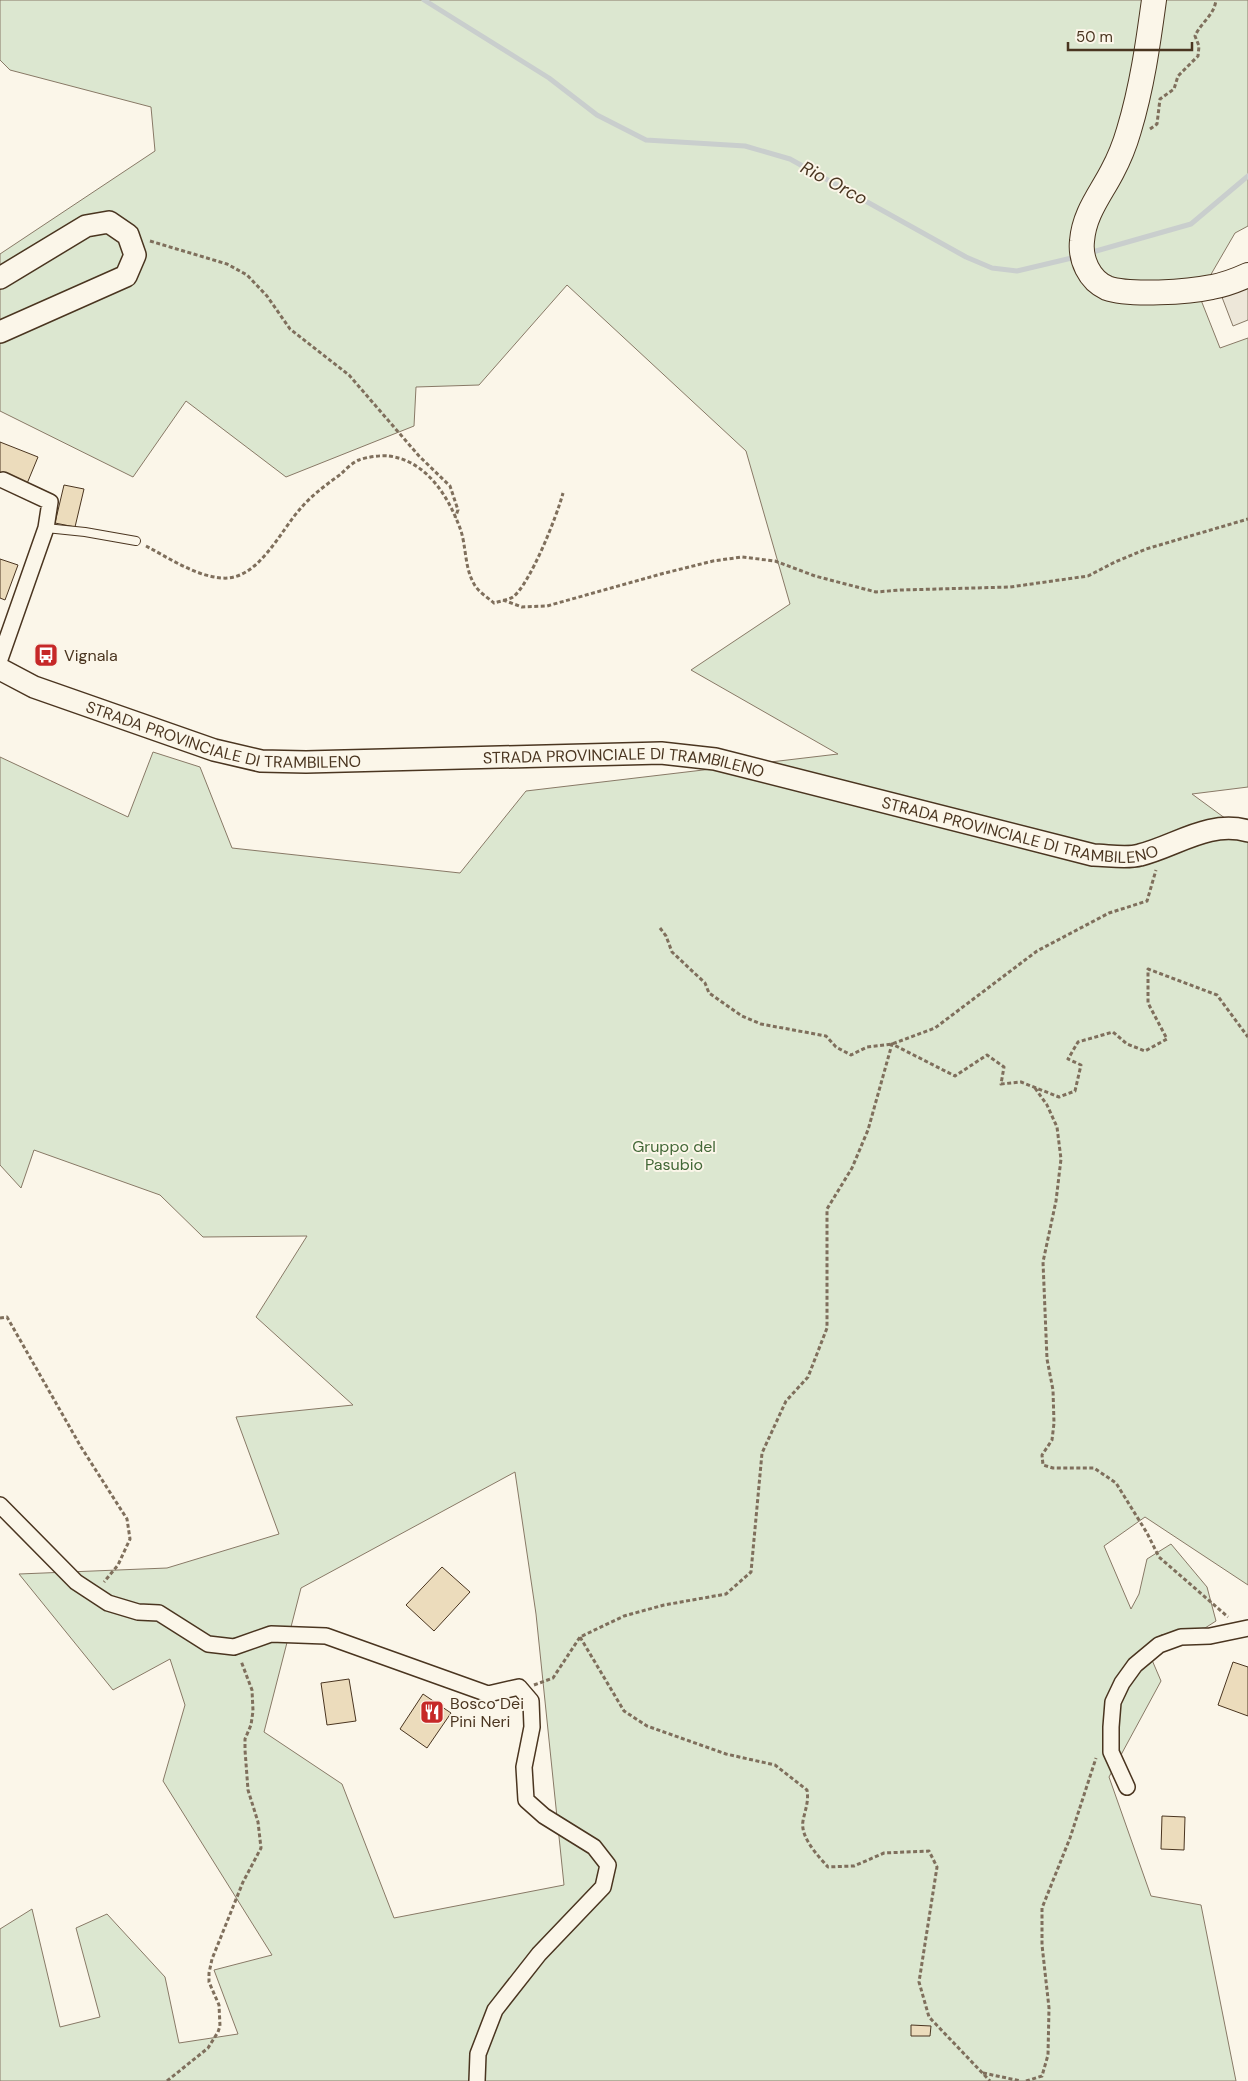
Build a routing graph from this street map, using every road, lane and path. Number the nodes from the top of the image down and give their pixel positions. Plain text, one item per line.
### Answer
1 (1154, 0) edge
2 (1216, 0) edge
3 (1149, 130) dead end
4 (128, 236) junction
5 (1248, 275) edge
6 (0, 278) edge
7 (0, 332) edge
8 (3, 480) dead end
9 (562, 493) dead end
10 (455, 519) junction
11 (1248, 519) edge
12 (46, 528) junction
13 (136, 541) joint
14 (504, 600) junction
15 (0, 659) edge
16 (0, 669) edge
17 (1248, 831) edge
18 (1163, 846) junction
19 (660, 928) dead end
20 (1248, 1037) edge
21 (892, 1044) junction
22 (1035, 1088) junction
23 (0, 1318) edge
24 (0, 1505) edge
25 (94, 1594) junction
26 (1245, 1628) edge
27 (580, 1637) junction
28 (234, 1647) junction
29 (519, 1687) junction
30 (1111, 1727) junction
31 (1127, 1787) dead end
32 (983, 2072) junction
33 (166, 2081) edge
34 (476, 2081) edge
35 (990, 2081) edge
36 (1021, 2081) edge
37 (1026, 2081) edge

1 - 5 main road
2 - 3 path
4 - 6 street
4 - 7 street
4 - 10 path
8 - 12 street
9 - 14 path
10 - 13 path
10 - 14 path
11 - 14 path
12 - 13 lane
12 - 15 street
16 - 18 street, STRADA PROVINCIALE DI TRAMBILENO
17 - 18 street, STRADA PROVINCIALE DI TRAMBILENO
18 - 21 path
19 - 21 path
20 - 22 path
21 - 22 path
21 - 27 path
22 - 26 path
23 - 25 path
24 - 25 street
25 - 28 street
26 - 30 street
27 - 29 path
27 - 32 path
28 - 29 street
28 - 33 path
29 - 34 street
30 - 31 street
30 - 37 path
32 - 35 path
32 - 36 path

